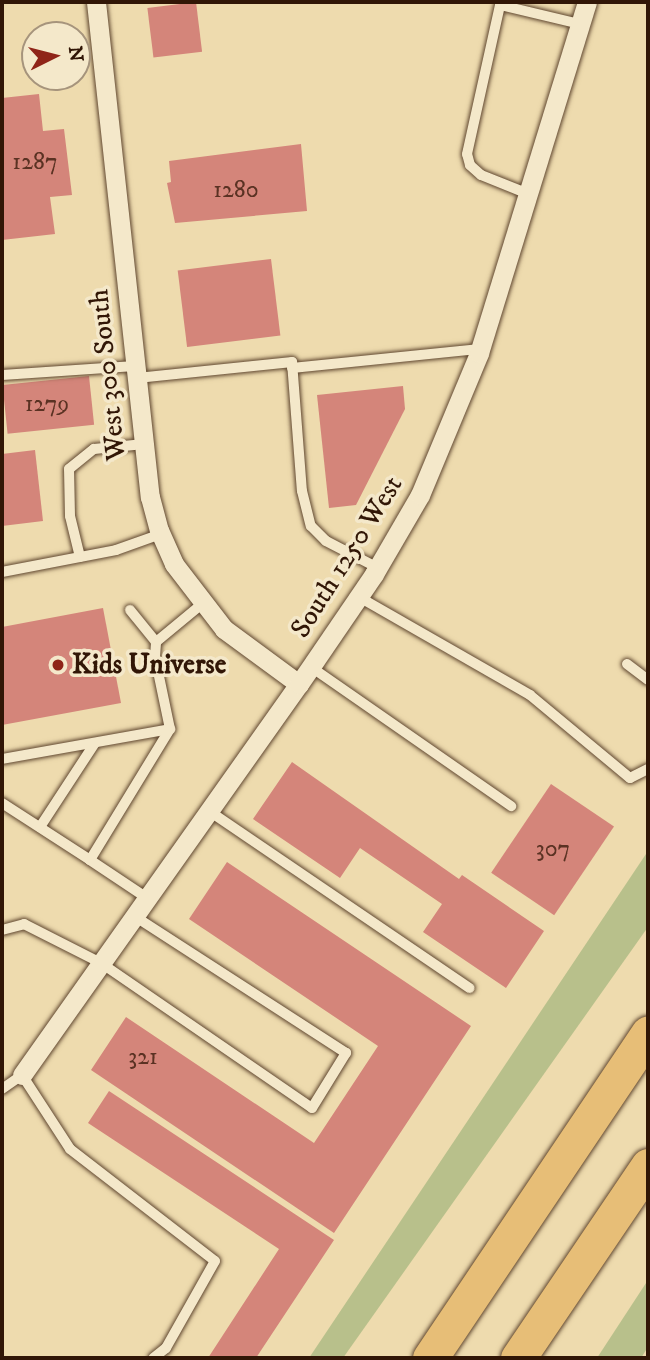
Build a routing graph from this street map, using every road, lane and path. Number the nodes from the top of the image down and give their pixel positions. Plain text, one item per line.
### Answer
1 (96, 2) edge
2 (587, 2) edge
3 (500, 3) edge
4 (580, 24) junction
5 (526, 193) junction
6 (480, 349) junction
7 (292, 368) junction
8 (136, 372) junction
9 (2, 375) edge
10 (144, 444) junction
11 (161, 534) junction
12 (80, 557) junction
13 (378, 568) junction
14 (2, 572) edge
15 (359, 597) junction
16 (202, 604) junction
17 (130, 610) dead end
18 (156, 642) junction
19 (627, 664) dead end
20 (311, 667) junction
21 (648, 680) edge
22 (299, 684) junction
23 (170, 729) junction
24 (95, 743) junction
25 (2, 759) edge
26 (648, 769) edge
27 (2, 803) edge
28 (511, 806) dead end
29 (209, 811) junction
30 (40, 828) junction
31 (90, 860) junction
32 (147, 898) junction
33 (134, 916) junction
34 (2, 930) edge
35 (101, 963) junction
36 (469, 988) dead end
37 (648, 1034) edge
38 (22, 1075) junction
39 (2, 1089) edge
40 (648, 1166) edge
41 (153, 1358) edge
42 (430, 1358) edge
43 (518, 1358) edge

1 - 8 street, West 300 South
2 - 4 street, South 1250 West
3 - 4 lane
3 - 5 lane
4 - 5 street, South 1250 West
5 - 6 street, South 1250 West
6 - 7 lane
6 - 13 street, South 1250 West
7 - 8 lane
7 - 13 lane
8 - 9 lane
8 - 10 street, West 300 South
10 - 11 street, West 300 South
10 - 12 lane
11 - 12 lane
11 - 16 street, West 300 South
12 - 14 lane
13 - 15 street, South 1250 West
15 - 20 street, South 1250 West
15 - 26 lane
16 - 18 lane
16 - 22 street, West 300 South
17 - 18 lane
18 - 23 lane
19 - 21 lane
20 - 22 street, South 1250 West
20 - 28 lane
22 - 29 street, South 1250 West
23 - 24 lane
23 - 31 lane
24 - 25 lane
24 - 30 lane
27 - 30 lane
29 - 32 street, South 1250 West
29 - 36 lane
30 - 31 lane
31 - 32 lane
32 - 33 street, South 1250 West
33 - 35 street, South 1250 West
33 - 35 lane
34 - 35 lane
35 - 38 street, South 1250 West
37 - 42 highway
38 - 39 lane
38 - 41 lane
40 - 43 highway

